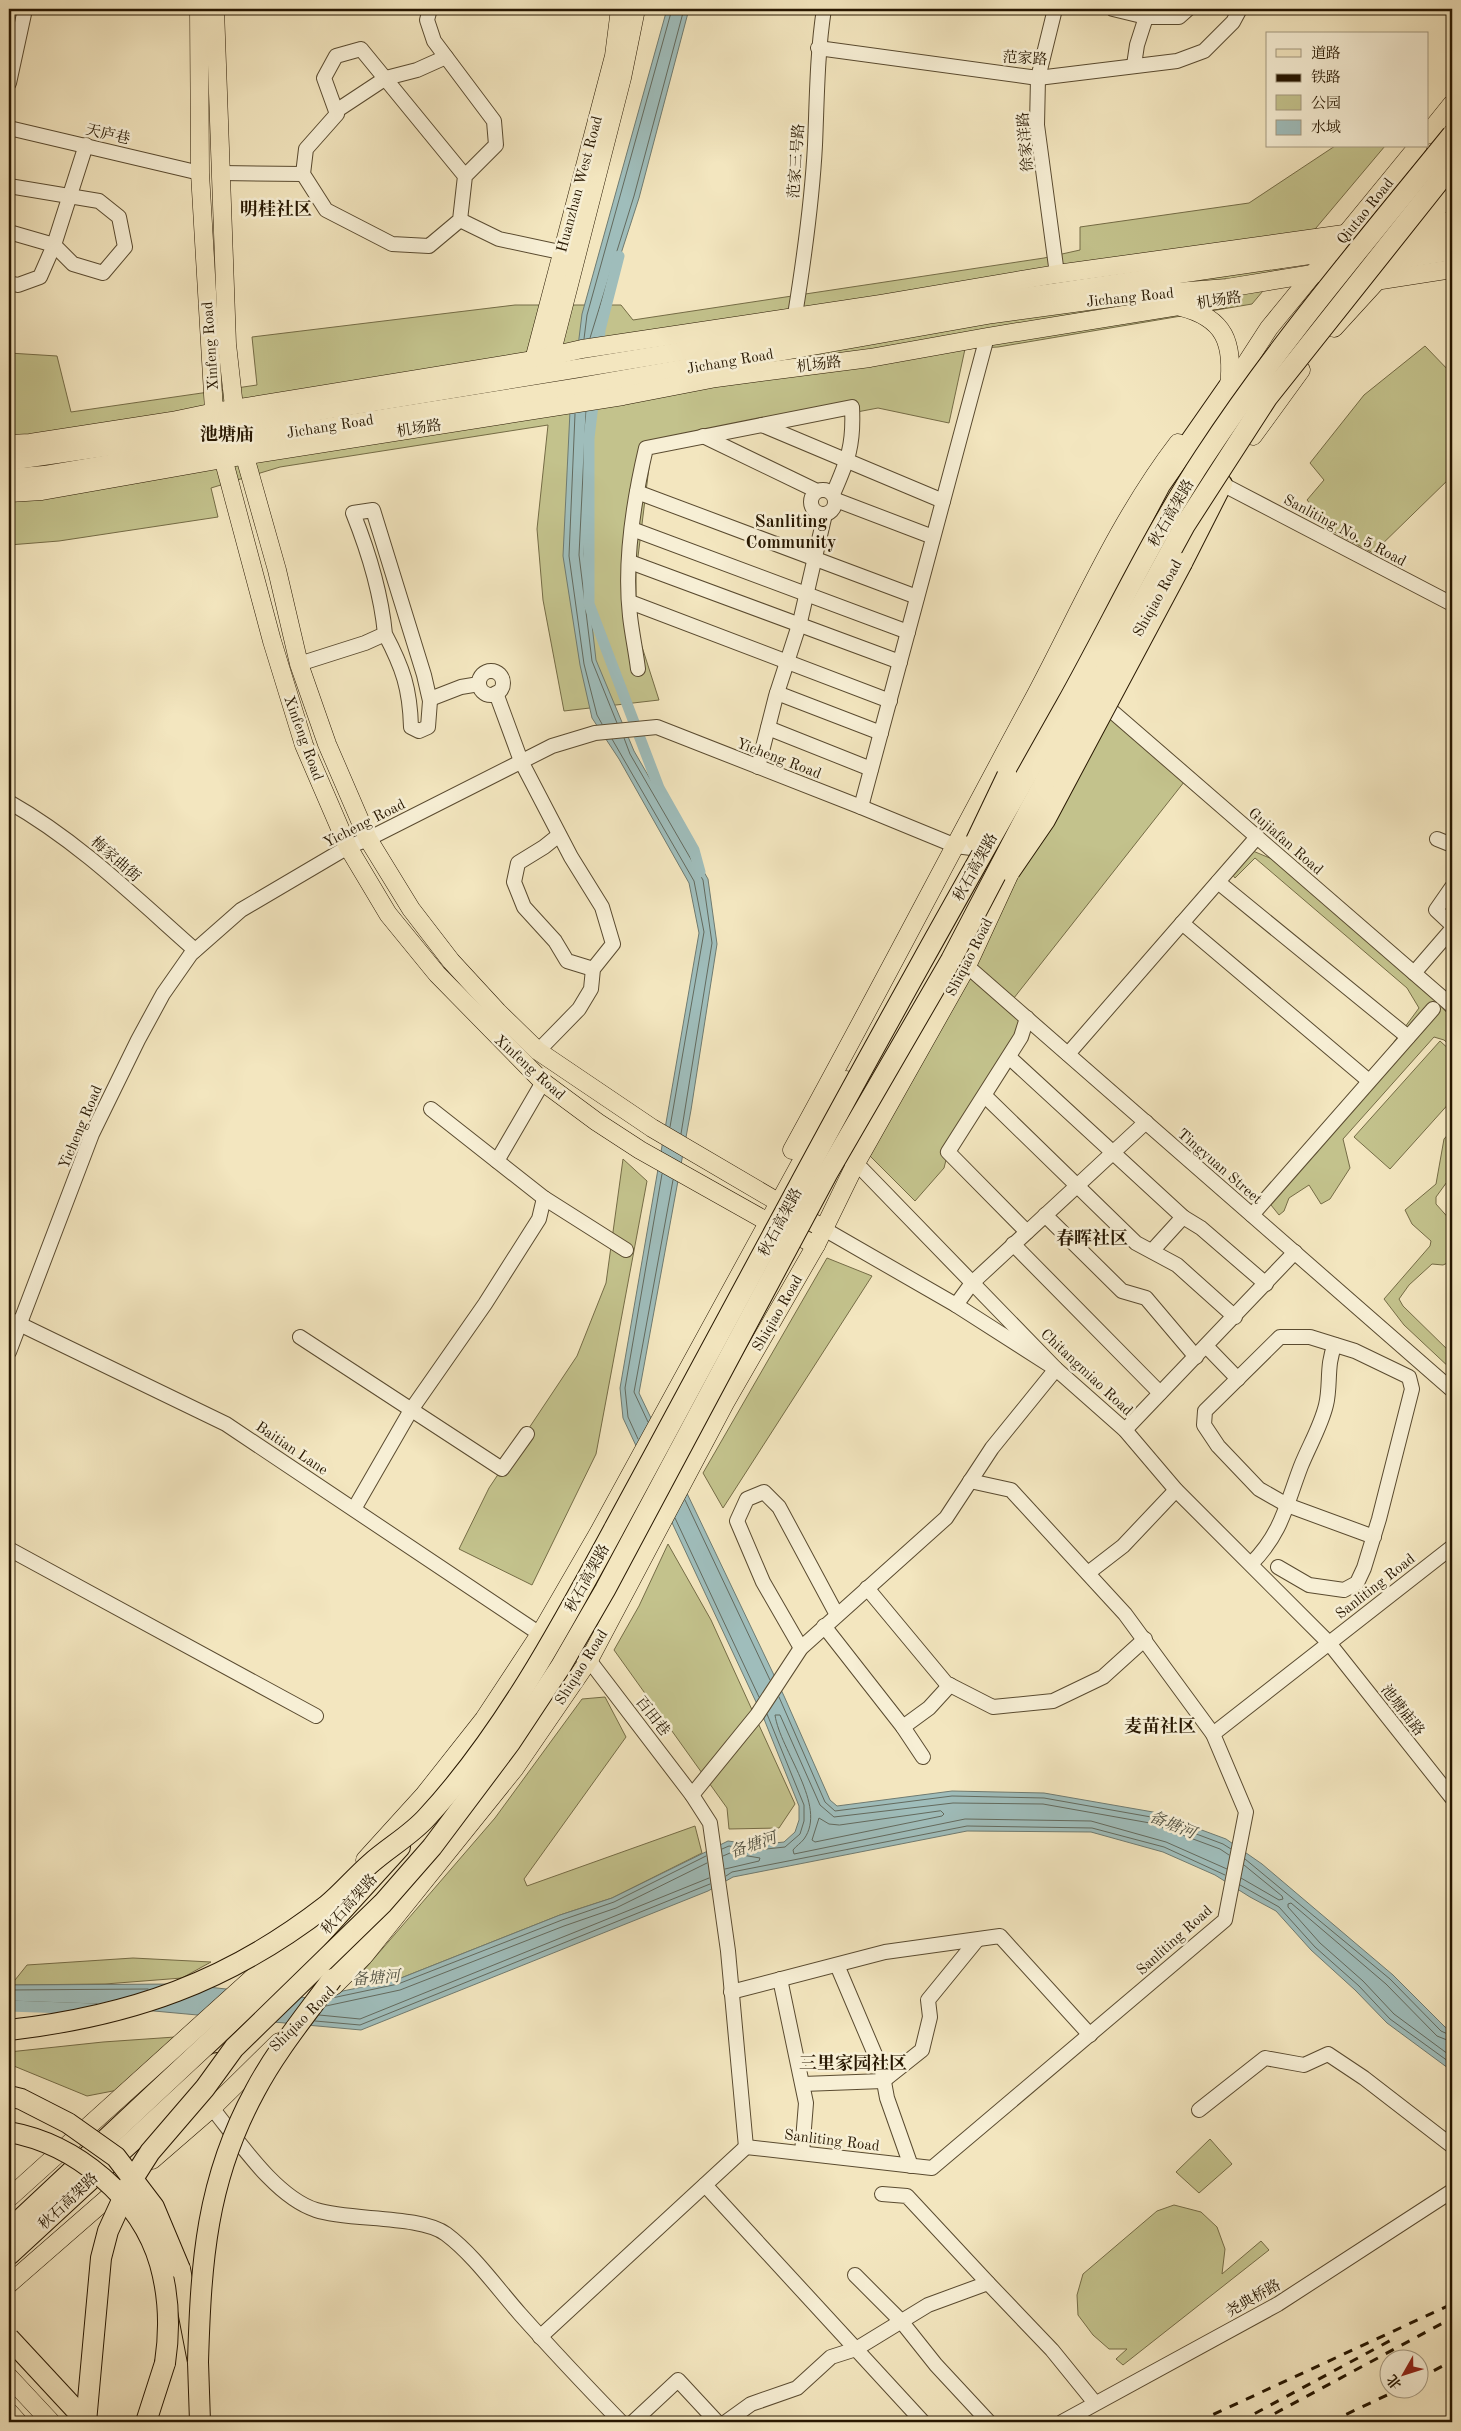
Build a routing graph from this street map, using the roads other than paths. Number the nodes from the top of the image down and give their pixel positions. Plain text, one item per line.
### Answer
1 (22, 9) edge
2 (199, 9) edge
3 (216, 9) edge
4 (430, 9) edge
5 (824, 9) edge
6 (1055, 9) edge
7 (1113, 9) edge
8 (1188, 9) edge
9 (1240, 9) edge
10 (626, 10) edge
11 (1144, 13) edge
12 (818, 48) junction
13 (446, 57) junction
14 (11, 63) edge
15 (1134, 65) junction
16 (386, 78) junction
17 (1038, 78) junction
18 (9, 84) edge
19 (1452, 104) edge
20 (336, 111) junction
21 (9, 128) edge
22 (1428, 134) edge
23 (1452, 135) edge
24 (86, 145) junction
25 (1416, 148) edge
26 (1452, 166) edge
27 (200, 172) junction
28 (221, 173) junction
29 (303, 174) junction
30 (465, 176) junction
31 (9, 186) edge
32 (1452, 190) edge
33 (69, 198) junction
34 (460, 220) junction
35 (1452, 221) edge
36 (1426, 222) junction
37 (9, 232) edge
38 (1347, 234) junction
39 (1452, 234) edge
40 (1412, 240) junction
41 (54, 245) junction
42 (1452, 251) edge
43 (560, 252) junction
44 (1332, 252) junction
45 (1397, 260) junction
46 (1452, 268) edge
47 (1314, 273) junction
48 (1057, 274) junction
49 (1377, 281) junction
50 (9, 284) edge
51 (1302, 286) junction
52 (1125, 296) junction
53 (1178, 306) junction
54 (795, 316) junction
55 (1094, 320) junction
56 (987, 337) junction
57 (542, 358) junction
58 (574, 369) junction
59 (622, 379) junction
60 (1230, 386) junction
61 (578, 395) joint
62 (235, 417) junction
63 (215, 420) junction
64 (761, 424) junction
65 (703, 436) junction
66 (9, 444) edge
67 (242, 450) junction
68 (221, 453) junction
69 (9, 461) edge
70 (847, 461) junction
71 (9, 478) edge
72 (1222, 484) junction
73 (817, 491) junction
74 (637, 492) junction
75 (9, 493) edge
76 (834, 497) junction
77 (943, 501) junction
78 (825, 514) junction
79 (632, 529) junction
80 (933, 537) junction
81 (816, 558) junction
82 (630, 562) junction
83 (807, 594) junction
84 (917, 597) junction
85 (630, 602) junction
86 (1452, 604) edge
87 (799, 624) junction
88 (908, 632) junction
89 (385, 634) junction
90 (787, 662) junction
91 (900, 662) junction
92 (299, 664) junction
93 (638, 669) dead end
94 (479, 684) junction
95 (496, 693) junction
96 (777, 693) junction
97 (430, 700) junction
98 (1100, 700) junction
99 (890, 701) junction
100 (768, 728) junction
101 (881, 733) junction
102 (521, 761) junction
103 (758, 767) junction
104 (871, 769) junction
105 (9, 802) edge
106 (861, 806) junction
107 (559, 835) junction
108 (1257, 837) junction
109 (368, 839) junction
110 (1437, 839) dead end
111 (1452, 845) edge
112 (956, 846) junction
113 (348, 847) junction
114 (979, 849) junction
115 (1218, 882) junction
116 (1452, 887) edge
117 (1182, 922) junction
118 (1452, 925) edge
119 (1452, 929) edge
120 (931, 944) junction
121 (195, 950) junction
122 (959, 963) junction
123 (593, 969) junction
124 (1414, 973) junction
125 (1452, 1006) edge
126 (1433, 1009) dead end
127 (1027, 1018) junction
128 (1408, 1037) junction
129 (538, 1051) junction
130 (1068, 1054) junction
131 (1009, 1058) junction
132 (543, 1082) junction
133 (1369, 1082) junction
134 (985, 1096) junction
135 (431, 1109) dead end
136 (1146, 1122) junction
137 (813, 1138) junction
138 (1113, 1152) junction
139 (497, 1161) junction
140 (856, 1164) junction
141 (1077, 1186) junction
142 (773, 1197) junction
143 (544, 1198) junction
144 (1045, 1215) junction
145 (1252, 1215) junction
146 (1183, 1217) junction
147 (763, 1219) junction
148 (824, 1229) junction
149 (1027, 1232) junction
150 (1013, 1244) junction
151 (816, 1245) junction
152 (626, 1250) dead end
153 (1152, 1251) junction
154 (1295, 1252) junction
155 (972, 1283) junction
156 (1266, 1284) junction
157 (956, 1305) junction
158 (1234, 1317) junction
159 (14, 1321) edge
160 (300, 1337) dead end
161 (1335, 1345) junction
162 (1207, 1347) junction
163 (9, 1352) edge
164 (1196, 1357) junction
165 (1056, 1369) junction
166 (1238, 1379) junction
167 (1452, 1390) edge
168 (1160, 1393) junction
169 (411, 1410) junction
170 (1125, 1430) junction
171 (527, 1434) dead end
172 (970, 1481) junction
173 (1176, 1490) junction
174 (1287, 1505) junction
175 (354, 1510) junction
176 (1374, 1537) junction
177 (1452, 1547) edge
178 (9, 1549) edge
179 (1251, 1564) junction
180 (1278, 1567) dead end
181 (1088, 1573) junction
182 (867, 1588) junction
183 (836, 1615) junction
184 (824, 1626) junction
185 (540, 1634) junction
186 (1144, 1639) junction
187 (1329, 1642) junction
188 (800, 1648) junction
189 (589, 1660) junction
190 (950, 1685) junction
191 (316, 1716) dead end
192 (904, 1727) junction
193 (1213, 1734) junction
194 (923, 1757) dead end
195 (692, 1794) junction
196 (1452, 1798) edge
197 (423, 1822) junction
198 (383, 1903) junction
199 (977, 1940) junction
200 (837, 1965) junction
201 (780, 1979) junction
202 (731, 1992) junction
203 (9, 2030) edge
204 (1090, 2035) junction
205 (234, 2048) junction
206 (883, 2080) junction
207 (803, 2084) junction
208 (9, 2096) edge
209 (212, 2108) junction
210 (1199, 2110) dead end
211 (9, 2132) edge
212 (1452, 2146) edge
213 (746, 2147) junction
214 (802, 2153) junction
215 (911, 2166) junction
216 (705, 2185) junction
217 (1452, 2192) edge
218 (882, 2194) dead end
219 (9, 2198) edge
220 (9, 2230) edge
221 (9, 2255) edge
222 (855, 2275) dead end
223 (988, 2283) junction
224 (9, 2284) edge
225 (901, 2321) junction
226 (540, 2337) junction
227 (9, 2338) edge
228 (856, 2349) junction
229 (198, 2362) junction
230 (9, 2377) edge
231 (1095, 2404) junction
232 (9, 2412) edge
233 (18, 2422) edge
234 (50, 2422) edge
235 (87, 2422) edge
236 (146, 2422) edge
237 (200, 2422) edge
238 (621, 2422) edge
239 (632, 2422) edge
240 (717, 2422) edge
241 (726, 2422) edge
242 (923, 2422) edge
243 (989, 2422) edge
244 (1062, 2422) edge

1 - 14 street
2 - 27 main road, Xinfeng Road
3 - 28 main road, Xinfeng Road
4 - 13 street
5 - 12 street, 范家三号路
6 - 17 street, 徐家洋路
7 - 11 street
8 - 11 street
9 - 15 street, 范家路
10 - 43 main road, Huanzhan West Road
10 - 57 main road, Huanzhan West Road
11 - 15 street
12 - 17 street, 范家路
12 - 54 street, 范家三号路
13 - 16 street
13 - 30 street
14 - 18 street
15 - 17 street, 范家路
16 - 20 street
16 - 20 street
16 - 30 street
17 - 48 street, 徐家洋路
19 - 22 main road
20 - 29 street
21 - 24 street, 天庐巷
23 - 120 highway, 秋石高架路, bridge
24 - 27 street, 天庐巷
24 - 33 street
25 - 38 main road, Qiutao Road
26 - 122 highway, 秋石高架路, bridge
27 - 63 main road, Xinfeng Road
28 - 29 street
28 - 62 main road, Xinfeng Road
29 - 34 street
30 - 34 street
31 - 33 street
32 - 36 main road
33 - 41 street
33 - 41 street
34 - 43 street
35 - 36 main road
36 - 38 main road
36 - 40 main road
37 - 41 street
38 - 44 main road, Qiutao Road
38 - 48 main road
39 - 40 main road, Jichang Road
40 - 44 main road, Jichang Road
40 - 45 main road, Shiqiao Road
41 - 50 street
42 - 45 main road, Jichang Road
43 - 57 main road, Huanzhan West Road
44 - 47 main road
44 - 59 main road, Jichang Road
45 - 47 main road, Jichang Road
45 - 49 main road, Shiqiao Road
46 - 49 main road, 机场路
47 - 51 main road
47 - 52 main road, Jichang Road
48 - 54 main road
49 - 51 main road, 机场路
49 - 72 main road, Shiqiao Road
51 - 53 main road, 机场路
51 - 60 main road
52 - 55 main road
52 - 59 main road, Jichang Road
53 - 55 main road, 机场路
53 - 60 main road
54 - 57 main road
55 - 56 main road, 机场路
56 - 59 main road, 机场路
56 - 77 street
57 - 58 main road
57 - 62 main road
58 - 59 main road, Jichang Road
58 - 62 main road, Jichang Road
59 - 61 main road, 机场路
60 - 112 main road
60 - 114 main road
60 - 120 highway, bridge
61 - 67 main road, Jichang Road
62 - 63 main road, Jichang Road
62 - 67 main road, Xinfeng Road
63 - 66 main road
63 - 68 main road, Xinfeng Road
63 - 69 main road, Jichang Road
64 - 65 street
64 - 70 street
64 - 70 street
65 - 73 street
65 - 74 street
67 - 68 main road, Jichang Road
67 - 92 main road, Xinfeng Road
68 - 71 main road, Jichang Road
68 - 75 main road
68 - 113 main road, Xinfeng Road
70 - 76 street
70 - 77 street
72 - 86 street, Sanliting No. 5 Road
72 - 98 main road, Shiqiao Road
72 - 122 highway, bridge
73 - 76 street
73 - 78 street
74 - 79 street
74 - 81 street
76 - 78 street
76 - 80 street
77 - 80 street
78 - 81 street
79 - 82 street
79 - 83 street
80 - 84 street
81 - 83 street
81 - 84 street
82 - 85 street
82 - 87 street
83 - 87 street
83 - 88 street
84 - 88 street
85 - 90 street
85 - 93 street
87 - 90 street
87 - 91 street
88 - 91 street
89 - 92 street
89 - 97 street
89 - 97 street
90 - 96 street
90 - 99 street
91 - 99 street
92 - 109 main road, Xinfeng Road
94 - 95 street
94 - 95 street
94 - 97 street
95 - 102 street
96 - 100 street
96 - 101 street
98 - 108 street, Gujiafan Road
98 - 122 main road, Shiqiao Road
99 - 101 street
100 - 103 street
100 - 104 street
101 - 104 street
102 - 103 street, Yicheng Road
102 - 107 street
102 - 109 street, Yicheng Road
103 - 106 street, Yicheng Road
104 - 106 street
105 - 121 street, 梅家曲街
106 - 112 street, Yicheng Road
107 - 123 street
107 - 123 street
108 - 115 street
108 - 124 street, Gujiafan Road
109 - 113 street, Yicheng Road
109 - 129 main road, Xinfeng Road
110 - 111 street
112 - 114 street, Yicheng Road
112 - 142 main road
113 - 121 street, Yicheng Road
113 - 132 main road, Xinfeng Road
114 - 137 main road
115 - 117 street
115 - 128 street
116 - 118 street
117 - 130 street
117 - 133 street
119 - 124 street
120 - 197 highway, 秋石高架路, bridge
121 - 159 street, Yicheng Road
122 - 127 street, Tingyuan Street
122 - 140 main road, Shiqiao Road
122 - 198 highway, 秋石高架路, bridge
123 - 129 street
124 - 125 street, Gujiafan Road
126 - 128 street
127 - 130 street, Tingyuan Street
127 - 131 street
128 - 133 street
129 - 142 main road, Xinfeng Road
130 - 136 street, Tingyuan Street
131 - 134 street
131 - 138 street
132 - 139 street
132 - 147 main road, Xinfeng Road
133 - 145 street
134 - 141 street
134 - 149 street
135 - 139 street
136 - 138 street
136 - 145 street, Tingyuan Street
137 - 140 street, Chitangmiao Road
137 - 142 main road
138 - 141 street
138 - 146 street
139 - 143 street
140 - 148 main road, Shiqiao Road
140 - 155 street, Chitangmiao Road
141 - 144 street
141 - 153 street
142 - 147 main road
142 - 148 main road, Xinfeng Road
143 - 152 street
143 - 169 street
144 - 149 street
144 - 164 street
145 - 154 street, Tingyuan Street
146 - 153 street
146 - 156 street
147 - 151 main road, Xinfeng Road
147 - 185 main road
148 - 151 main road, Shiqiao Road
148 - 157 street
149 - 150 street
150 - 155 street
150 - 168 street
151 - 189 main road, Shiqiao Road
153 - 158 street
154 - 156 street
154 - 167 street, Tingyuan Street
155 - 157 street
155 - 165 street, Chitangmiao Road
156 - 158 street
157 - 165 street
158 - 162 street
159 - 163 street, Yicheng Road
159 - 175 street, Baitian Lane
160 - 169 street
161 - 166 street
161 - 174 street
161 - 176 street
162 - 164 street
162 - 166 street
164 - 168 street
165 - 170 street, Chitangmiao Road
165 - 172 street
166 - 174 street
168 - 170 street
169 - 171 street
169 - 175 street
170 - 173 street, Chitangmiao Road
172 - 181 street
172 - 182 street
173 - 179 street, Chitangmiao Road
173 - 181 street
174 - 176 street
174 - 179 street
175 - 185 street, Baitian Lane
176 - 180 street
177 - 187 street, Sanliting Road
178 - 191 street
179 - 187 street, Chitangmiao Road
181 - 186 street
182 - 183 street
182 - 190 street
183 - 184 street
183 - 188 street
184 - 188 street
184 - 192 street
185 - 189 street, 百田巷
185 - 219 main road
186 - 190 street
186 - 193 street
187 - 193 street, Sanliting Road
187 - 196 street, 池塘庙路
188 - 195 street
189 - 195 street, 百田巷
189 - 209 main road, Shiqiao Road, bridge
190 - 192 street
192 - 194 street
193 - 204 street, Sanliting Road
195 - 202 street, 百田巷
197 - 203 highway, bridge
197 - 220 highway, 秋石高架路, bridge
198 - 205 highway, 秋石高架路, bridge
198 - 229 highway, bridge
199 - 200 street
199 - 204 street
199 - 206 street
200 - 201 street
200 - 206 street
201 - 202 street
201 - 207 street
202 - 213 street
204 - 215 street, Sanliting Road
205 - 221 highway, 秋石高架路, bridge
205 - 235 highway, bridge
206 - 207 street
206 - 215 street
207 - 214 street
208 - 229 highway, bridge
209 - 224 main road, Shiqiao Road
209 - 226 street
210 - 212 street
211 - 236 highway, bridge
213 - 214 street, Sanliting Road
213 - 216 street
214 - 215 street, Sanliting Road
216 - 226 street
216 - 228 street
217 - 231 street, 尧典桥路
218 - 223 street
222 - 225 street
223 - 225 street
223 - 231 street
225 - 228 street
225 - 243 street
226 - 238 street
227 - 235 highway, bridge
228 - 241 street
228 - 242 street
229 - 237 highway
230 - 234 main road
231 - 244 street, 尧典桥路
232 - 233 main road
239 - 240 street

